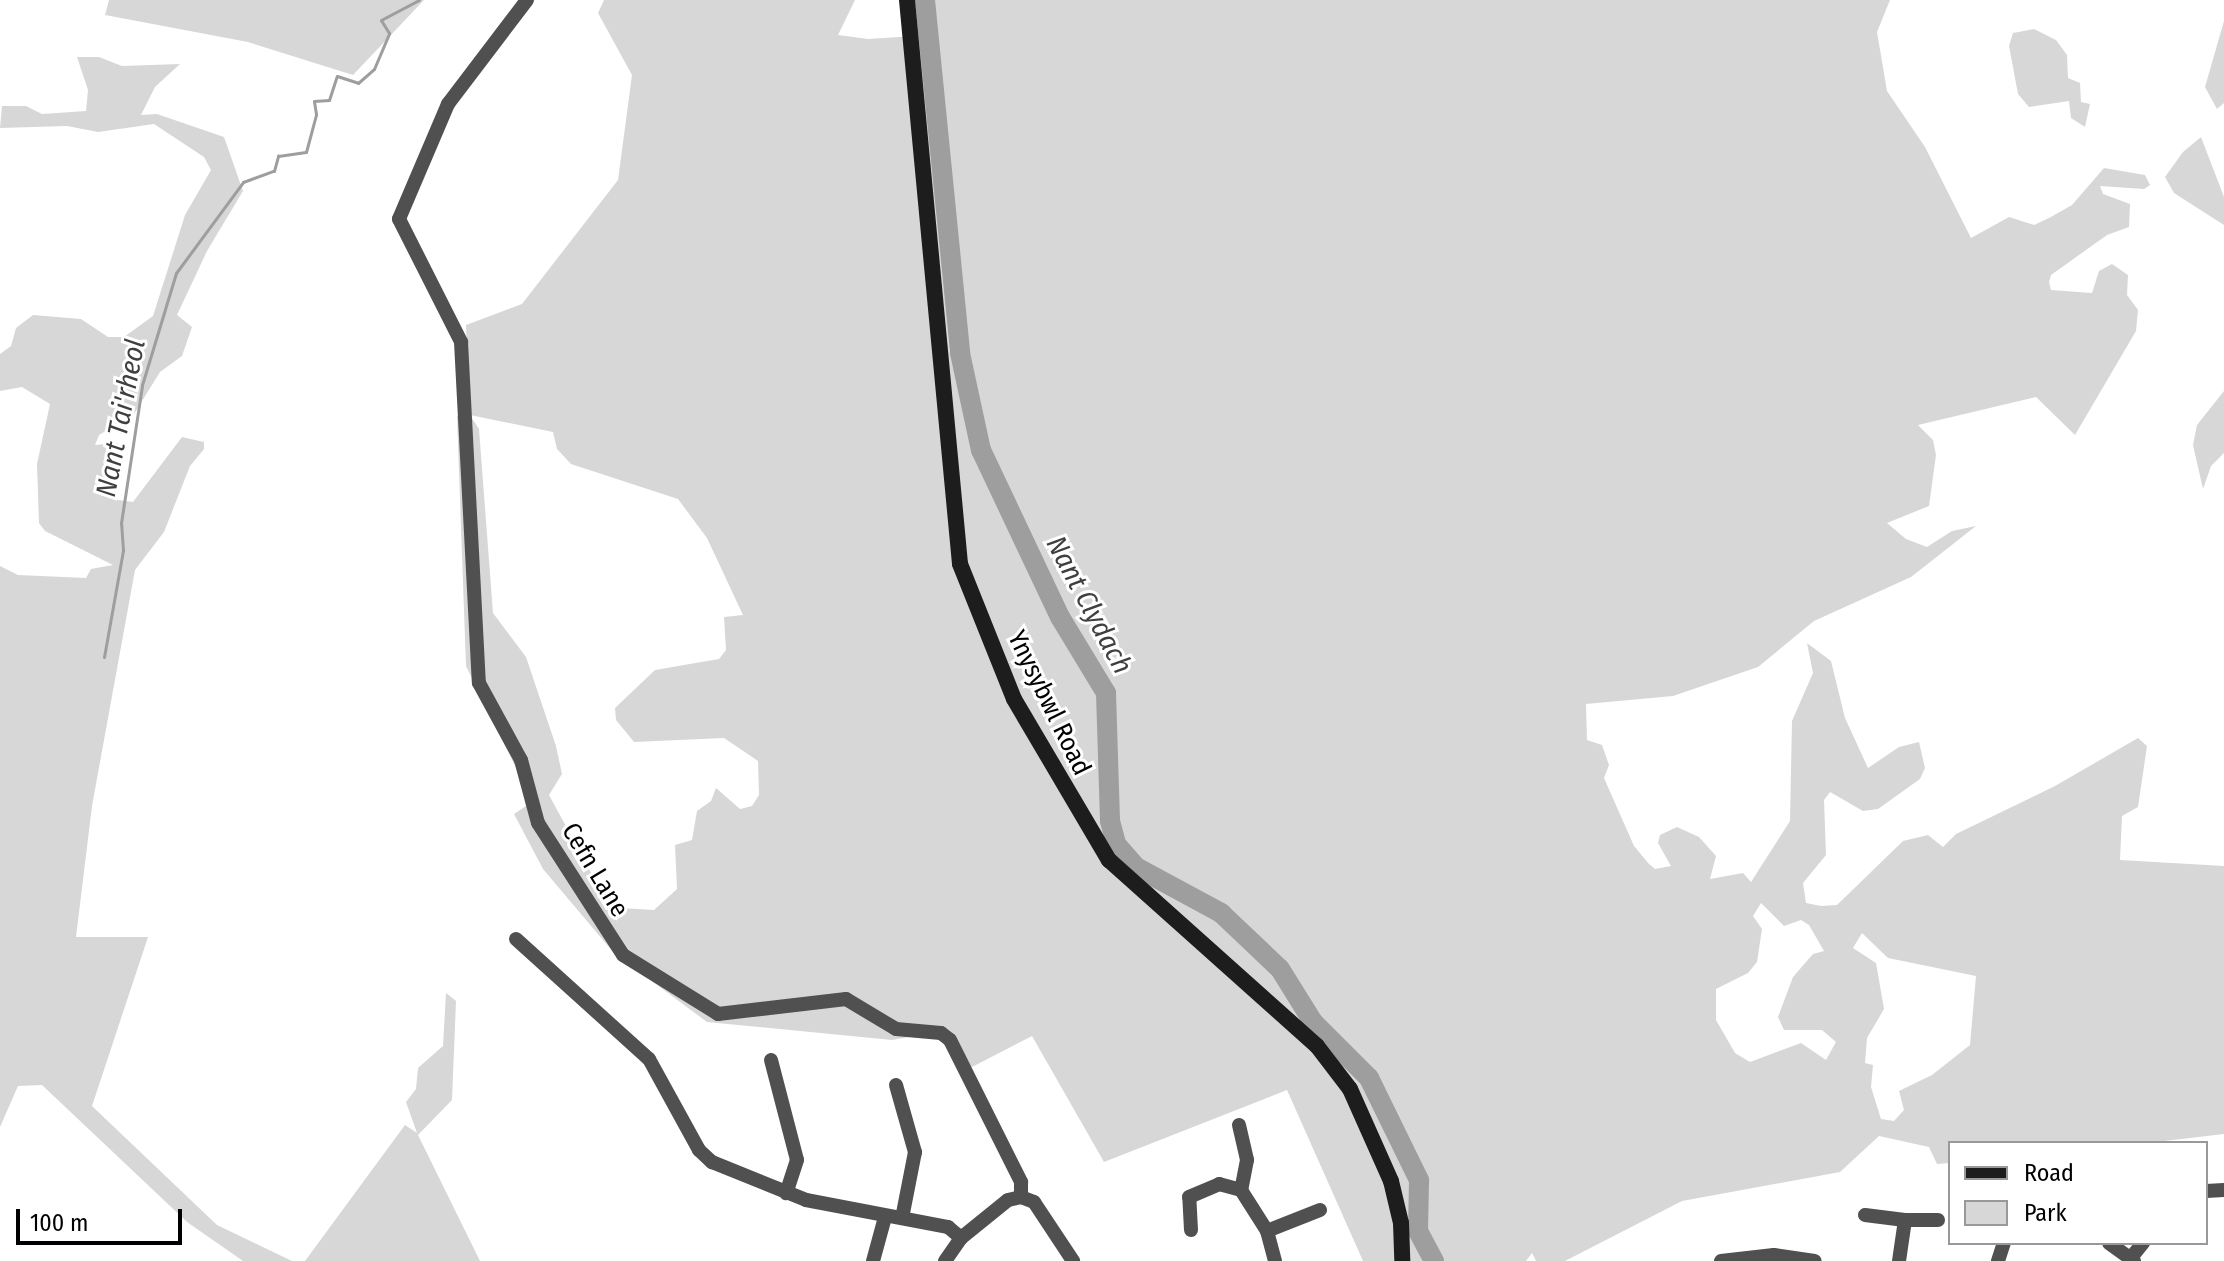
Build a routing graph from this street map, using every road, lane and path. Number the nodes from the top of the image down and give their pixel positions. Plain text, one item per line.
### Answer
1 (527, 0) edge
2 (907, 0) edge
3 (516, 939) dead end
4 (771, 1060) dead end
5 (896, 1085) dead end
6 (1239, 1125) dead end
7 (1241, 1190) junction
8 (786, 1193) junction
9 (1021, 1197) junction
10 (1865, 1215) dead end
11 (1316, 1216) dead end
12 (885, 1217) junction
13 (902, 1218) junction
14 (1905, 1220) junction
15 (1938, 1220) dead end
16 (1191, 1230) dead end
17 (1267, 1231) junction
18 (961, 1238) junction
19 (2112, 1245) edge
20 (2132, 1260) edge
21 (873, 1261) edge
22 (945, 1261) edge
23 (1073, 1261) edge
24 (1275, 1261) edge
25 (1402, 1261) edge
26 (1721, 1261) edge
27 (1815, 1261) edge
28 (1899, 1261) edge

1 - 9 street, Cefn Lane
2 - 25 main road, Ynysybwl Road
3 - 8 street
4 - 8 street
5 - 13 street
6 - 7 street
7 - 16 street
7 - 17 street
8 - 12 street
9 - 18 street
9 - 23 street, Cefn Lane
10 - 14 street
11 - 17 street
12 - 13 street
12 - 21 street
13 - 18 street
14 - 15 street
14 - 28 street
17 - 24 street
18 - 22 street
19 - 20 street
26 - 27 street

